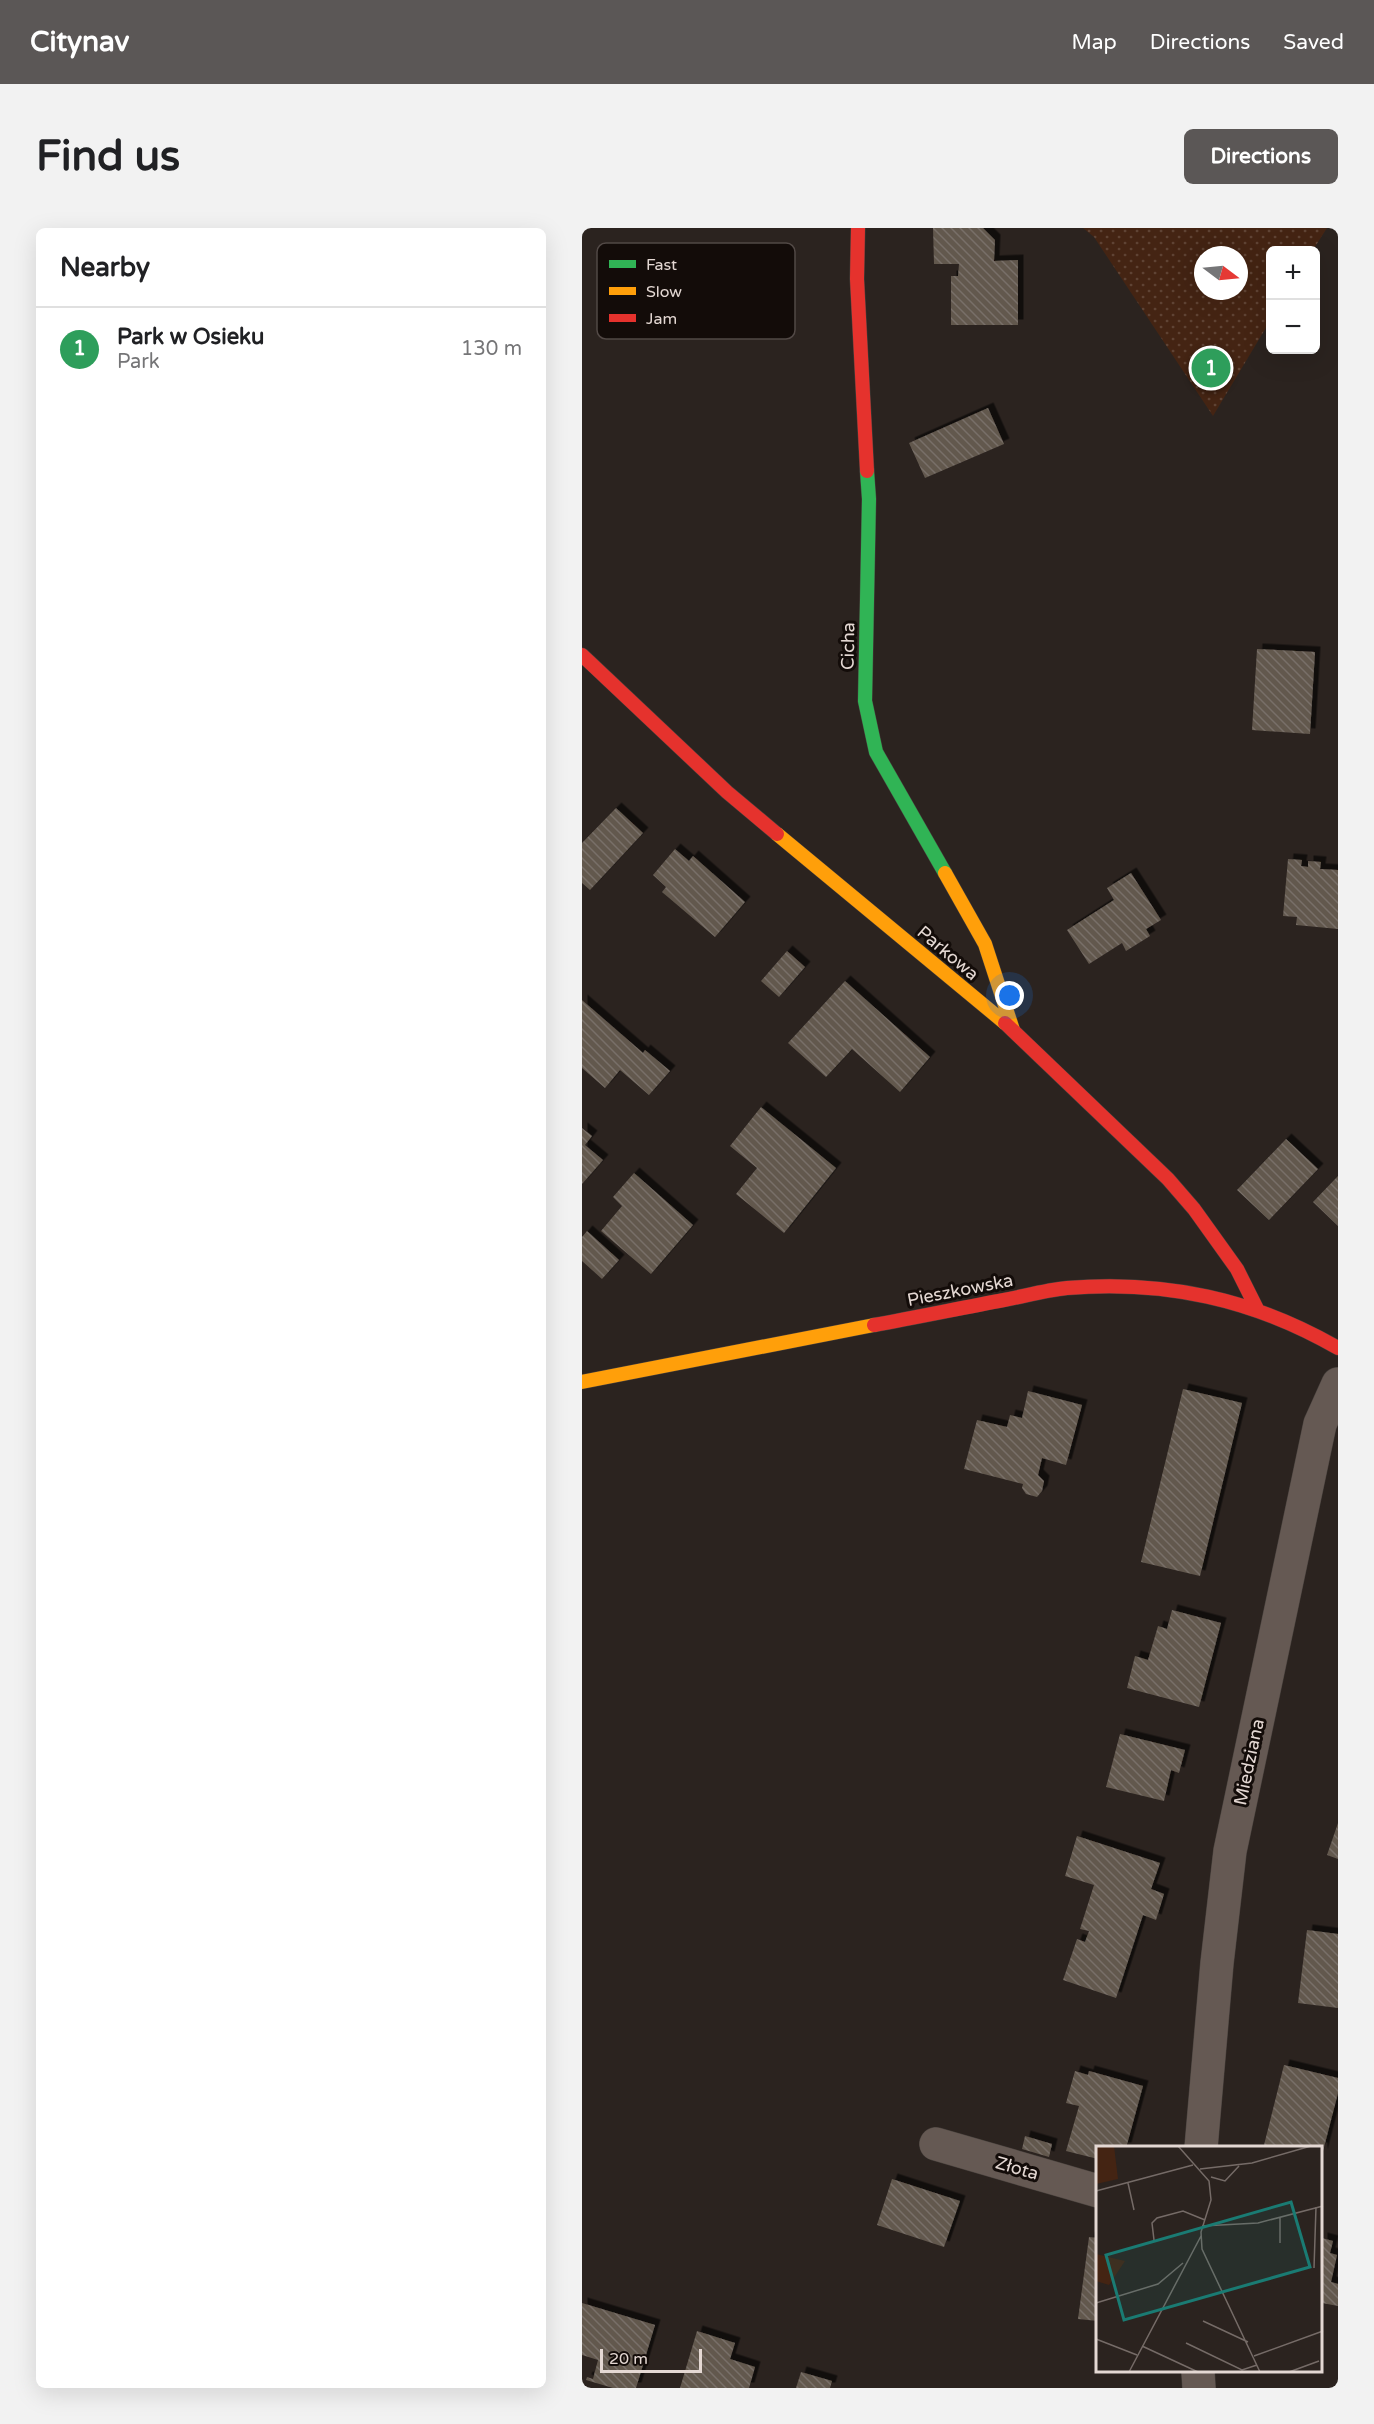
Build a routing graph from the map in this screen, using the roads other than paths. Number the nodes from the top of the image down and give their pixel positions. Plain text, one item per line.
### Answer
1 (858, 228) edge
2 (582, 656) edge
3 (1013, 1030) junction
4 (1257, 1309) junction
5 (1338, 1348) edge
6 (582, 1382) edge
7 (1338, 1384) edge
8 (936, 2144) dead end
9 (1201, 2146) edge
10 (1096, 2190) edge
11 (1198, 2373) edge
12 (1199, 2388) edge

1 - 3 street, Cicha
2 - 3 street, Parkowa
3 - 4 street, Parkowa
4 - 5 street, Pieszkowska
4 - 6 street, Pieszkowska
7 - 9 street, Miedziana
8 - 10 street, Złota
11 - 12 street

